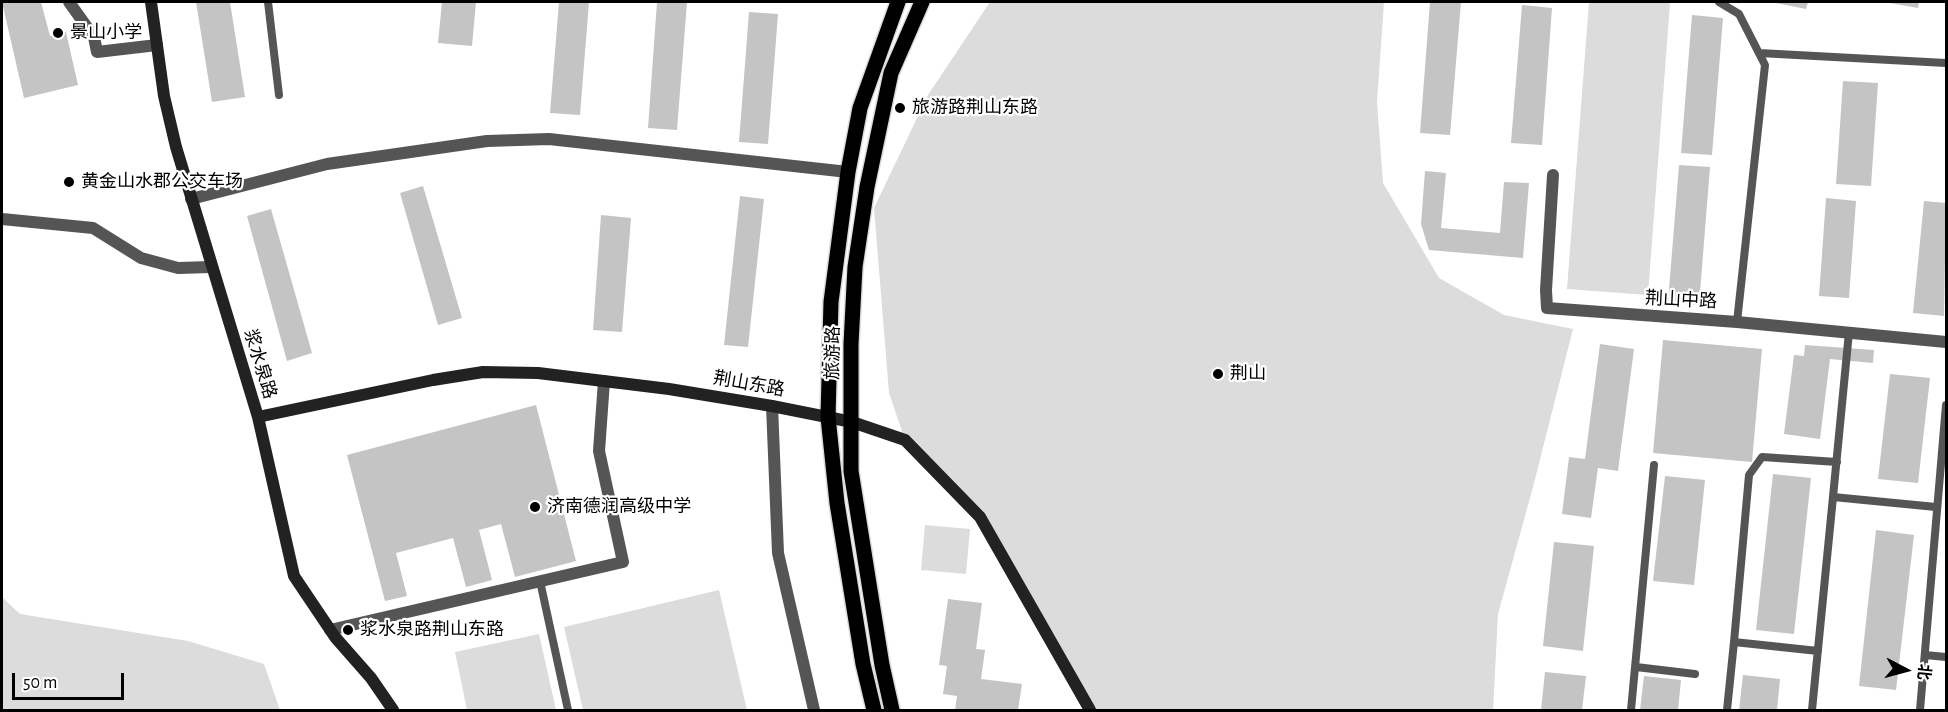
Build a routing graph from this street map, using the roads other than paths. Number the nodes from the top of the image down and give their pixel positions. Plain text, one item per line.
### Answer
1 (69, 2) edge
2 (151, 2) edge
3 (268, 2) edge
4 (898, 2) edge
5 (922, 2) edge
6 (1719, 2) edge
7 (157, 45) junction
8 (1759, 53) junction
9 (1947, 63) edge
10 (279, 95) dead end
11 (848, 172) junction
12 (1553, 175) dead end
13 (191, 199) junction
14 (2, 219) edge
15 (211, 267) junction
16 (1737, 322) junction
17 (1849, 332) junction
18 (1947, 342) edge
19 (604, 381) junction
20 (1947, 405) edge
21 (772, 406) junction
22 (258, 417) junction
23 (828, 417) junction
24 (852, 422) junction
25 (1837, 462) junction
26 (1654, 465) dead end
27 (1833, 497) junction
28 (1936, 507) junction
29 (540, 581) junction
30 (330, 630) junction
31 (1734, 642) junction
32 (1818, 651) junction
33 (1925, 655) junction
34 (1947, 657) edge
35 (1636, 667) junction
36 (1695, 674) dead end
37 (393, 711) edge
38 (568, 711) edge
39 (814, 711) edge
40 (874, 711) edge
41 (892, 711) edge
42 (1090, 711) edge
43 (1631, 711) edge
44 (1727, 711) edge
45 (1812, 711) edge
46 (1920, 711) edge

1 - 7 street
2 - 7 street, 浆水泉路
3 - 10 lane
4 - 11 main road, 旅游路
5 - 24 main road, 旅游路
6 - 8 lane
7 - 13 street, 浆水泉路
8 - 9 lane
8 - 16 lane
11 - 13 street
11 - 23 main road, 旅游路
12 - 16 street, 荆山中路
13 - 15 street, 浆水泉路
14 - 15 street
15 - 22 street, 浆水泉路
16 - 17 street, 荆山中路
17 - 18 street, 荆山中路
17 - 25 lane
19 - 21 street, 荆山东路
19 - 22 street, 荆山东路
19 - 29 street
20 - 28 lane
21 - 23 street, 荆山东路
21 - 39 street
22 - 30 street, 浆水泉路
23 - 24 street, 荆山东路
23 - 40 main road, 旅游路
24 - 41 main road, 旅游路
24 - 42 street, 荆山东路
25 - 27 lane
25 - 31 lane
26 - 35 lane
27 - 28 lane
27 - 32 lane
28 - 33 lane
29 - 30 street
29 - 38 lane
30 - 37 street, 浆水泉路
31 - 32 lane
31 - 44 lane
32 - 45 lane
33 - 34 lane
33 - 46 lane
35 - 36 lane
35 - 43 lane

